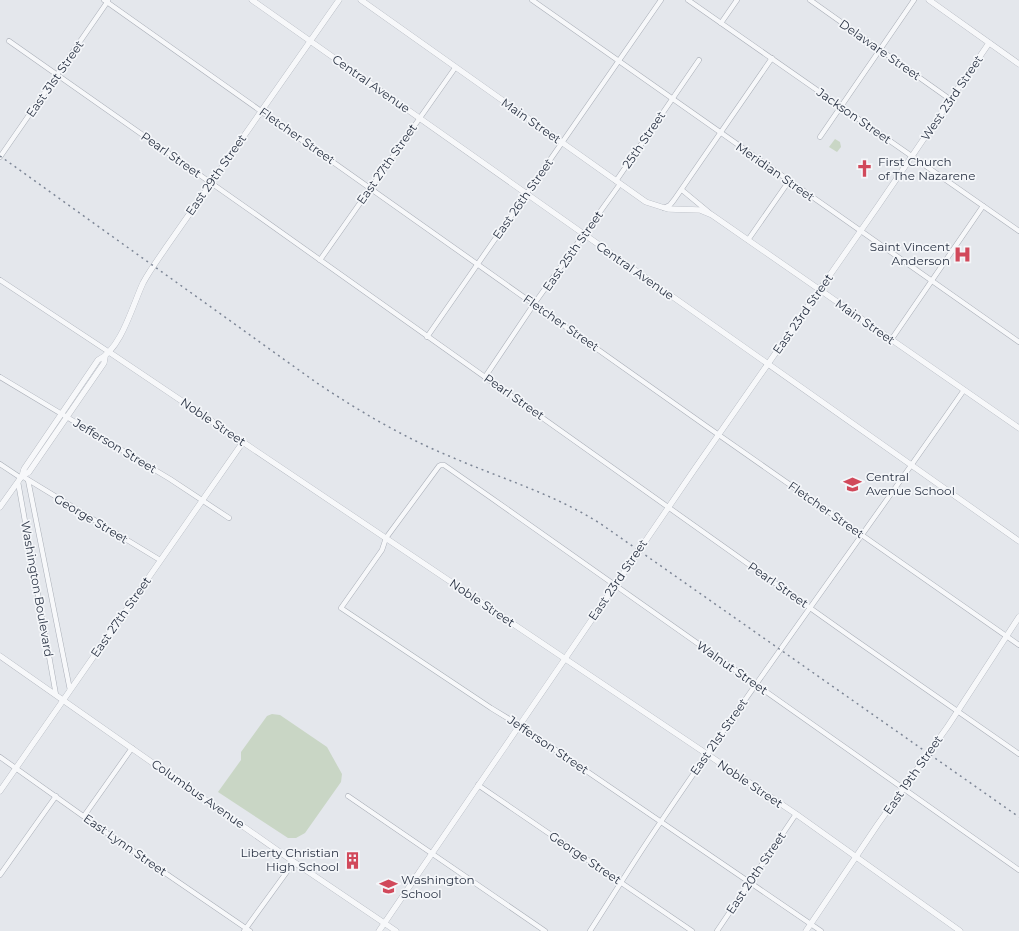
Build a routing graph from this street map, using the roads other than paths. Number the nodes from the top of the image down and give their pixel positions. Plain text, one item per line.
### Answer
1 (252, 0) edge
2 (339, 0) edge
3 (361, 0) edge
4 (532, 0) edge
5 (661, 0) edge
6 (688, 0) edge
7 (737, 0) edge
8 (810, 0) edge
9 (914, 0) edge
10 (929, 0) edge
11 (107, 1) edge
12 (721, 23) junction
13 (9, 41) dead end
14 (310, 41) junction
15 (989, 43) junction
16 (880, 50) junction
17 (772, 58) junction
18 (699, 60) dead end
19 (619, 61) junction
20 (1019, 64) edge
21 (455, 68) junction
22 (57, 76) junction
23 (672, 99) junction
24 (951, 100) junction
25 (840, 106) junction
26 (261, 111) junction
27 (420, 118) junction
28 (720, 133) junction
29 (820, 137) dead end
30 (562, 143) junction
31 (0, 157) edge
32 (912, 157) junction
33 (789, 181) junction
34 (211, 183) junction
35 (618, 183) junction
36 (370, 188) junction
37 (682, 190) junction
38 (526, 194) junction
39 (984, 206) junction
40 (664, 208) junction
41 (712, 215) junction
42 (861, 231) junction
43 (1019, 231) edge
44 (585, 235) junction
45 (748, 240) junction
46 (320, 260) junction
47 (477, 264) junction
48 (0, 280) edge
49 (932, 281) junction
50 (820, 290) junction
51 (534, 304) junction
52 (427, 337) junction
53 (891, 340) junction
54 (1019, 342) edge
55 (107, 354) junction
56 (768, 364) junction
57 (0, 377) edge
58 (485, 377) junction
59 (964, 390) junction
60 (61, 414) junction
61 (67, 417) junction
62 (1019, 428) edge
63 (718, 434) junction
64 (243, 442) junction
65 (0, 464) edge
66 (911, 466) junction
67 (20, 479) junction
68 (28, 480) junction
69 (202, 500) junction
70 (0, 506) edge
71 (668, 507) junction
72 (229, 518) dead end
73 (862, 535) junction
74 (386, 538) junction
75 (1019, 541) edge
76 (160, 560) junction
77 (615, 585) junction
78 (809, 607) junction
79 (1019, 617) edge
80 (1006, 636) junction
81 (1019, 645) edge
82 (0, 656) edge
83 (564, 659) junction
84 (756, 684) junction
85 (70, 690) junction
86 (56, 696) junction
87 (63, 700) junction
88 (958, 711) junction
89 (519, 726) junction
90 (132, 748) junction
91 (1019, 754) edge
92 (707, 755) junction
93 (0, 757) edge
94 (16, 768) junction
95 (478, 785) junction
96 (904, 788) junction
97 (0, 791) edge
98 (56, 796) junction
99 (348, 796) dead end
100 (796, 814) junction
101 (84, 816) junction
102 (660, 822) junction
103 (432, 854) junction
104 (856, 856) junction
105 (294, 862) junction
106 (1019, 870) edge
107 (0, 875) edge
108 (750, 882) junction
109 (621, 883) junction
110 (384, 923) junction
111 (811, 924) junction
112 (247, 930) edge
113 (379, 931) edge
114 (396, 931) edge
115 (545, 931) edge
116 (590, 931) edge
117 (692, 931) edge
118 (717, 931) edge
119 (806, 931) edge
120 (821, 931) edge
121 (960, 931) edge

1 - 14 street, Central Avenue
2 - 14 street, East 29th Street
3 - 21 street, Main Street
4 - 19 street, Meridian Street
5 - 19 street, East 26th Street
6 - 12 street, Jackson Street
7 - 12 street
8 - 16 street, Delaware Street
9 - 16 street
10 - 15 street
11 - 22 street, East 31st Street
11 - 26 street, Fletcher Street
12 - 17 street, Jackson Street
13 - 22 street, Pearl Street
14 - 26 street, East 29th Street
14 - 27 street, Central Avenue
15 - 20 street
15 - 24 street, West 23rd Street
16 - 24 street, Delaware Street
16 - 25 street
17 - 25 street, Jackson Street
17 - 28 street
18 - 23 street, 25th Street
19 - 23 street, Meridian Street
19 - 30 street, East 26th Street
21 - 27 street, East 27th Street
21 - 30 street, Main Street
22 - 31 street, East 31st Street
22 - 34 street, Pearl Street
23 - 28 street, Meridian Street
23 - 35 street, 25th Street
24 - 32 street, West 23rd Street
25 - 29 street
25 - 32 street, Jackson Street
26 - 34 street, East 29th Street
26 - 36 street, Fletcher Street
27 - 36 street, East 27th Street
27 - 38 street, Central Avenue
28 - 33 street, Meridian Street
28 - 37 street
30 - 35 street, Main Street
30 - 38 street, East 26th Street
32 - 39 street, Jackson Street
32 - 42 street, West 23rd Street
33 - 42 street, Meridian Street
33 - 45 street
34 - 46 street, Pearl Street
34 - 55 street, East 29th Street
35 - 40 street, Main Street
35 - 44 street, East 25th Street
36 - 46 street, East 27th Street
36 - 47 street, Fletcher Street
37 - 40 street
37 - 41 street, Main Street
38 - 44 street, Central Avenue
38 - 47 street, East 26th Street
39 - 43 street, Jackson Street
39 - 49 street
40 - 41 street, Main Street
41 - 45 street, Main Street
42 - 49 street, Meridian Street
42 - 50 street, East 23rd Street
44 - 51 street, East 25th Street
44 - 56 street, Central Avenue
45 - 50 street, Main Street
46 - 52 street, Pearl Street
47 - 51 street, Fletcher Street
47 - 52 street, East 26th Street
48 - 55 street, Noble Street
49 - 53 street
49 - 54 street, Meridian Street
50 - 53 street, Main Street
50 - 56 street, East 23rd Street
51 - 58 street, East 25th Street
51 - 63 street, Fletcher Street
52 - 58 street, Pearl Street
53 - 59 street, Main Street
55 - 60 street, East 29th Street
55 - 61 street, East 29th Street
55 - 64 street, Noble Street
56 - 63 street, East 23rd Street
56 - 66 street, Central Avenue
57 - 60 street, Jefferson Street
58 - 71 street, Pearl Street
59 - 62 street, Main Street
59 - 66 street, East 21st Street
60 - 61 street, Jefferson Street
60 - 67 street, East 29th Street
61 - 67 street, East 29th Street
61 - 69 street, Jefferson Street
63 - 71 street, East 23rd Street
63 - 73 street, Fletcher Street
64 - 69 street, East 27th Street
64 - 74 street, Noble Street
65 - 67 street, George Street
66 - 73 street, East 21st Street
66 - 75 street, Central Avenue
67 - 68 street, George Street
67 - 70 street, East 29th Street
67 - 86 street, Washington Boulevard
68 - 76 street, George Street
68 - 85 street, Washington Boulevard
69 - 72 street, Jefferson Street
69 - 76 street, East 27th Street
71 - 77 street, East 23rd Street
71 - 78 street, Pearl Street
73 - 78 street, East 21st Street
73 - 80 street, Fletcher Street
74 - 77 street, Walnut Street
74 - 83 street, Noble Street
74 - 89 street, Jefferson Street
76 - 85 street, East 27th Street
77 - 83 street, East 23rd Street
77 - 84 street, Walnut Street
78 - 84 street, East 21st Street
78 - 88 street, Pearl Street
79 - 80 street, East 19th Street
80 - 81 street, Fletcher Street
80 - 88 street, East 19th Street
82 - 86 street, Columbus Avenue
83 - 89 street, East 23rd Street
83 - 92 street, Noble Street
84 - 92 street, East 21st Street
84 - 96 street, Walnut Street
85 - 87 street, East 27th Street
86 - 87 street, Columbus Avenue
87 - 90 street, Columbus Avenue
87 - 94 street, East 27th Street
88 - 91 street, Pearl Street
88 - 96 street, East 19th Street
89 - 95 street, East 23rd Street
89 - 102 street, Jefferson Street
90 - 101 street
90 - 105 street, Columbus Avenue
92 - 100 street, Noble Street
92 - 102 street, East 21st Street
93 - 94 street, East Lynn Street
94 - 97 street, East 27th Street
94 - 98 street, East Lynn Street
95 - 103 street, East 23rd Street
95 - 109 street, George Street
96 - 104 street, East 19th Street
96 - 106 street, Walnut Street
98 - 101 street, East Lynn Street
98 - 107 street
99 - 103 street
100 - 104 street, Noble Street
100 - 108 street, East 20th Street
101 - 112 street, East Lynn Street
102 - 108 street, Jefferson Street
102 - 109 street, East 21st Street
103 - 110 street, East 23rd Street
103 - 115 street
104 - 111 street, East 19th Street
104 - 121 street, Noble Street
105 - 110 street, Columbus Avenue
105 - 112 street
108 - 111 street, Jefferson Street
108 - 118 street, East 20th Street
109 - 116 street, East 21st Street
109 - 117 street, George Street
110 - 113 street, East 23rd Street
110 - 114 street, Columbus Avenue
111 - 119 street, East 19th Street
111 - 120 street, Jefferson Street

